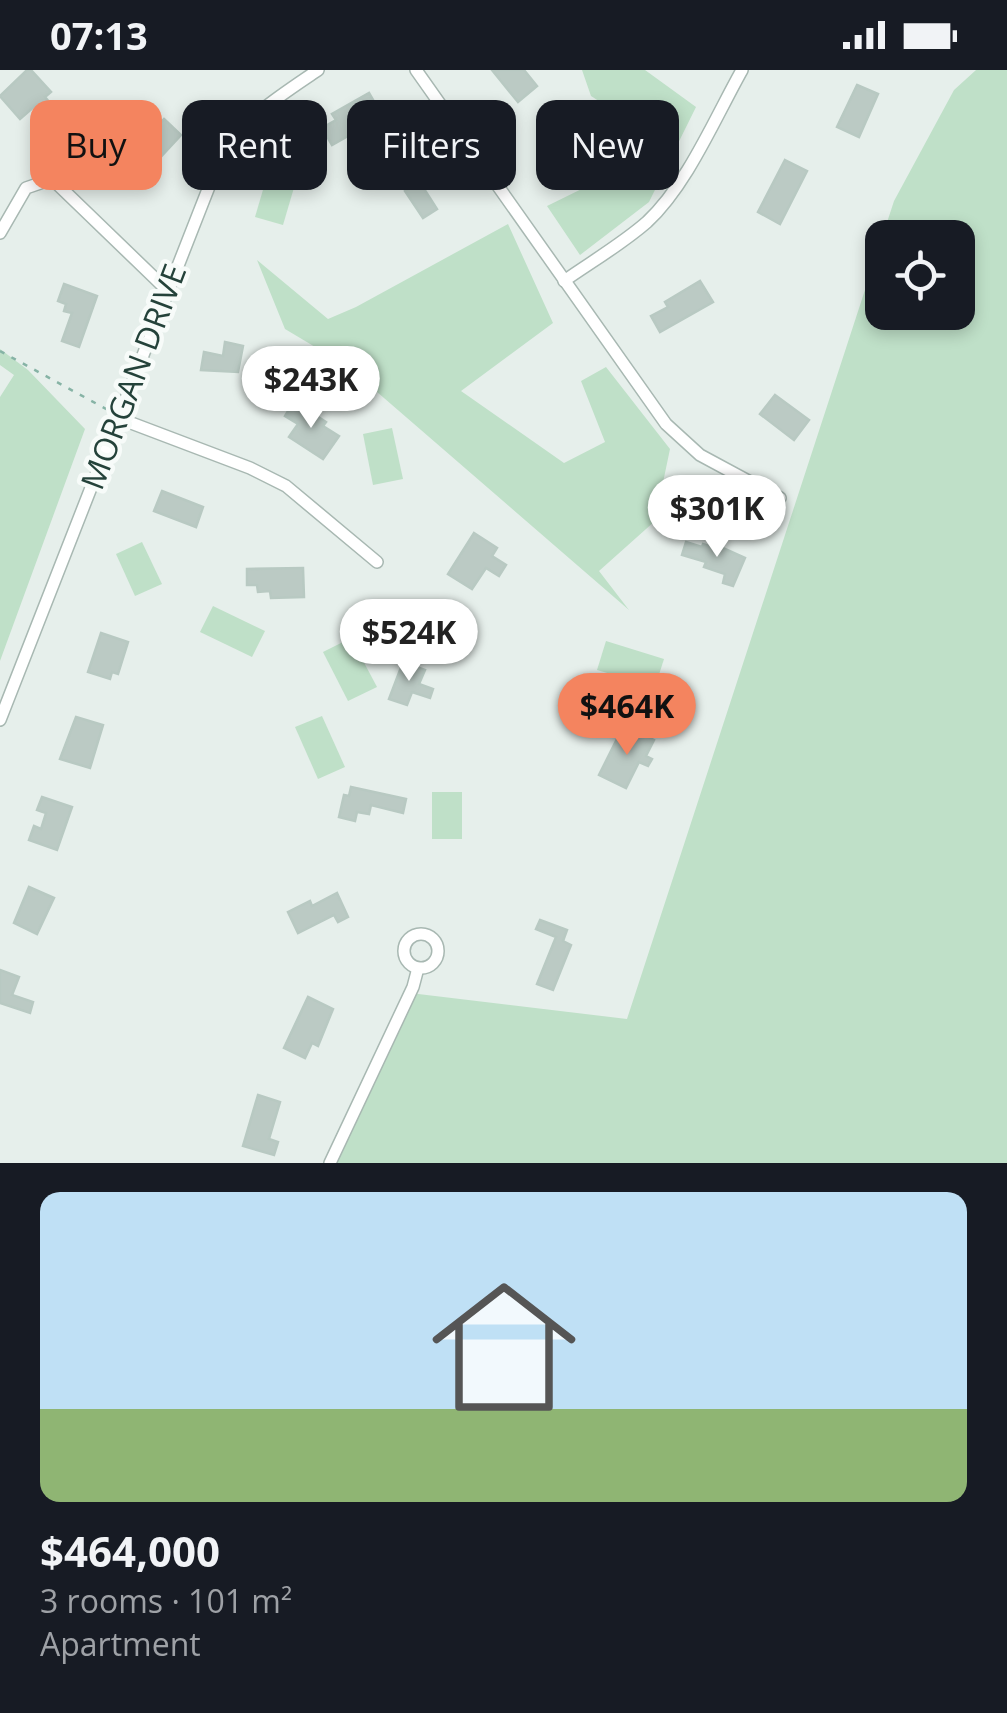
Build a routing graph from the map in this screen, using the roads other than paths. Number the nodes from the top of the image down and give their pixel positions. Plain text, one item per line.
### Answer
1 (318, 70) edge
2 (416, 70) edge
3 (742, 70) edge
4 (0, 233) edge
5 (564, 281) junction
6 (167, 290) junction
7 (118, 416) junction
8 (780, 498) dead end
9 (377, 562) dead end
10 (0, 720) edge
11 (418, 968) dead end
12 (330, 1163) edge

1 - 6 street, MORGAN DRIVE
2 - 5 street
3 - 5 street
4 - 6 street
5 - 8 street
6 - 7 street, MORGAN DRIVE
7 - 9 street
7 - 10 street, MORGAN DRIVE
11 - 12 street

